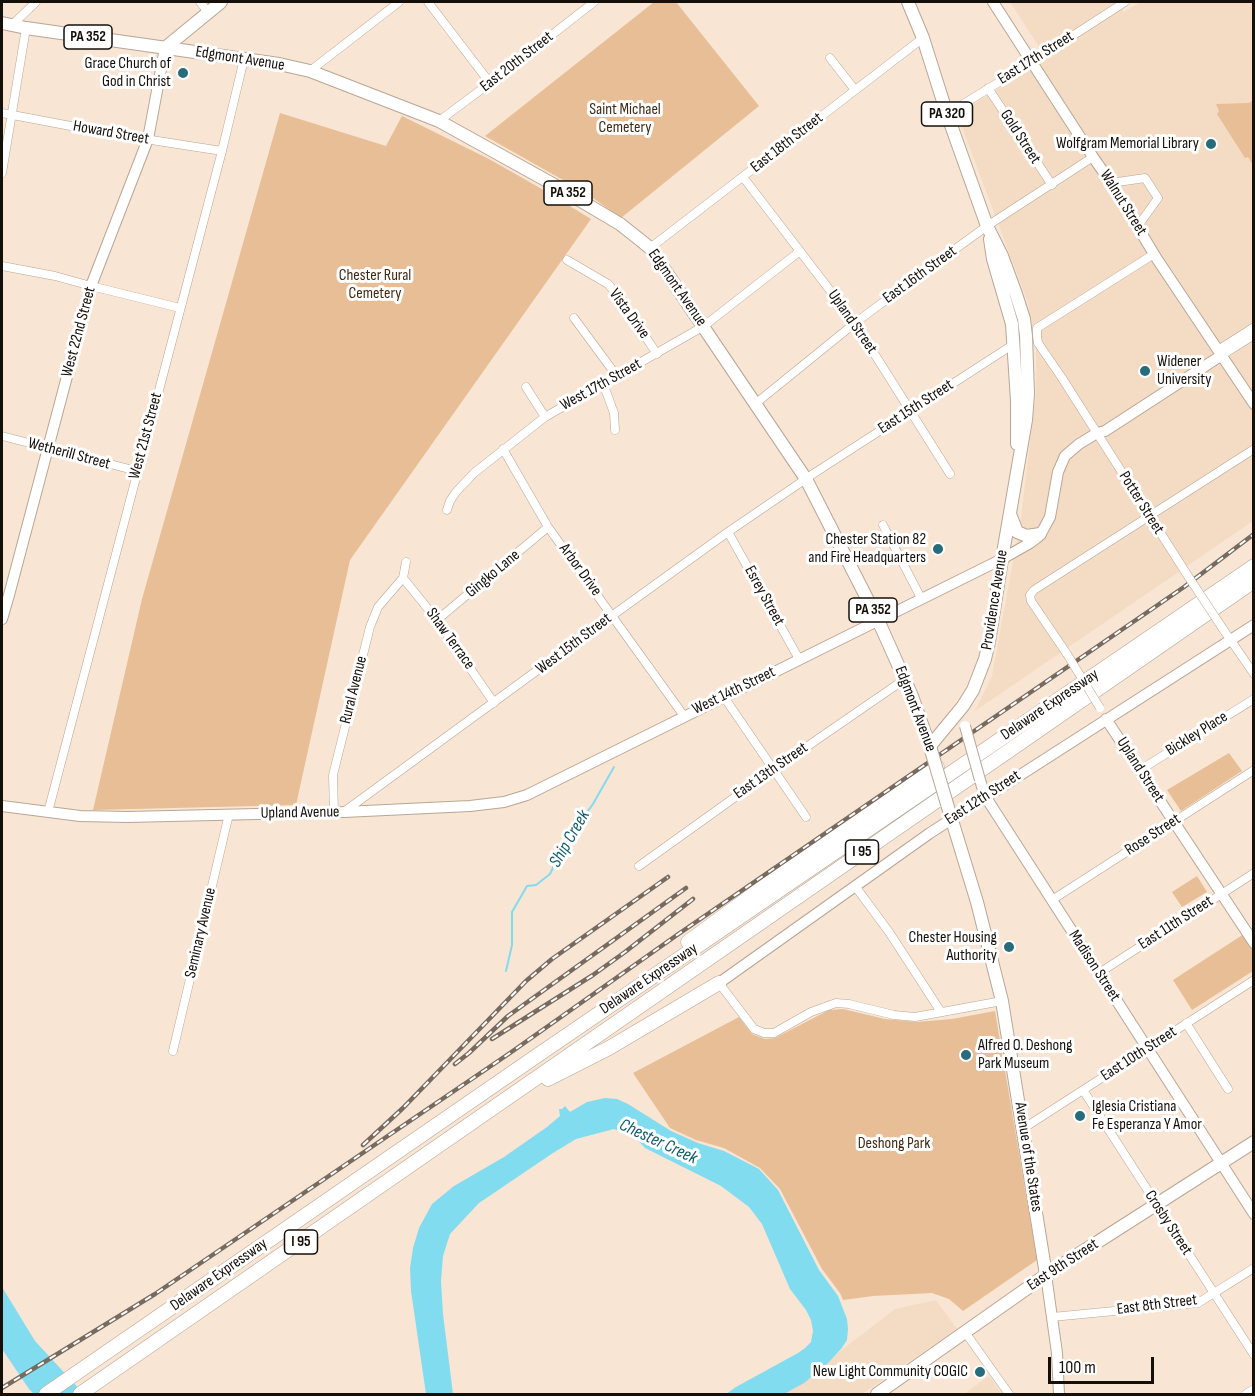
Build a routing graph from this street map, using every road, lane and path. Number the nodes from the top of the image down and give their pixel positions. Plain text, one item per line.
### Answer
1 (36, 2) edge
2 (221, 2) edge
3 (399, 2) edge
4 (429, 2) edge
5 (594, 2) edge
6 (908, 2) edge
7 (993, 2) edge
8 (1125, 2) edge
9 (204, 7) edge
10 (7, 24) edge
11 (192, 26) junction
12 (26, 28) junction
13 (923, 38) junction
14 (165, 48) junction
15 (206, 54) junction
16 (830, 58) dead end
17 (244, 59) junction
18 (1032, 62) junction
19 (310, 71) junction
20 (490, 83) junction
21 (988, 88) junction
22 (855, 90) junction
23 (2, 113) edge
24 (12, 114) junction
25 (947, 114) junction
26 (439, 121) junction
27 (147, 139) junction
28 (222, 151) junction
29 (1093, 157) junction
30 (2, 173) edge
31 (743, 177) junction
32 (1112, 183) junction
33 (1052, 185) junction
34 (987, 226) junction
35 (1138, 226) junction
36 (650, 248) junction
37 (800, 251) junction
38 (1154, 254) junction
39 (567, 260) dead end
40 (2, 266) edge
41 (91, 286) junction
42 (180, 308) junction
43 (574, 318) dead end
44 (855, 323) junction
45 (704, 326) junction
46 (1254, 327) edge
47 (1031, 332) junction
48 (1254, 335) edge
49 (1014, 344) junction
50 (1220, 353) junction
51 (657, 354) junction
52 (615, 375) junction
53 (603, 383) junction
54 (526, 387) dead end
55 (755, 404) junction
56 (1254, 404) edge
57 (910, 411) junction
58 (545, 417) junction
59 (615, 430) dead end
60 (1097, 433) junction
61 (2, 436) edge
62 (48, 448) junction
63 (503, 449) junction
64 (1254, 449) edge
65 (137, 471) junction
66 (950, 474) dead end
67 (1016, 475) junction
68 (806, 479) junction
69 (447, 510) dead end
70 (1010, 513) junction
71 (1150, 516) junction
72 (883, 525) dead end
73 (548, 527) junction
74 (728, 532) junction
75 (1041, 534) junction
76 (1002, 559) junction
77 (406, 562) dead end
78 (1254, 566) edge
79 (403, 578) junction
80 (1254, 581) edge
81 (921, 598) junction
82 (613, 615) junction
83 (2, 619) edge
84 (437, 620) junction
85 (878, 620) junction
86 (1254, 625) edge
87 (1231, 639) junction
88 (800, 659) junction
89 (1254, 674) edge
90 (905, 679) junction
91 (724, 697) junction
92 (1254, 699) edge
93 (494, 703) junction
94 (963, 706) junction
95 (684, 716) junction
96 (1106, 719) junction
97 (931, 748) junction
98 (591, 763) joint
99 (937, 767) junction
100 (773, 770) junction
101 (1140, 770) junction
102 (1254, 770) edge
103 (985, 796) junction
104 (2, 806) edge
105 (48, 812) junction
106 (339, 812) junction
107 (229, 814) junction
108 (806, 817) dead end
109 (951, 818) junction
110 (1173, 822) junction
111 (639, 866) dead end
112 (1254, 873) edge
113 (855, 886) junction
114 (1222, 894) junction
115 (1052, 900) junction
116 (982, 922) joint
117 (1254, 943) edge
118 (1099, 973) junction
119 (1254, 980) edge
120 (719, 982) junction
121 (1002, 1001) junction
122 (941, 1012) junction
123 (1186, 1023) junction
124 (1147, 1048) junction
125 (173, 1051) dead end
126 (538, 1055) junction
127 (1228, 1089) dead end
128 (1083, 1090) junction
129 (470, 1124) junction
130 (1024, 1128) junction
131 (1254, 1142) edge
132 (1221, 1163) junction
133 (1156, 1205) junction
134 (1254, 1214) edge
135 (1254, 1268) edge
136 (1046, 1275) junction
137 (1214, 1294) junction
138 (1052, 1317) junction
139 (965, 1332) junction
140 (1254, 1355) edge
141 (1254, 1389) edge
142 (1056, 1392) edge
143 (46, 1395) edge
144 (80, 1395) edge
145 (877, 1395) edge
146 (1009, 1395) edge
147 (1246, 1395) edge

1 - 10 street
2 - 9 main road
3 - 19 street
4 - 20 street
5 - 20 street, East 20th Street
6 - 13 main road, Providence Avenue / PA 320
7 - 18 street, Walnut Street
8 - 18 street, East 17th Street
9 - 11 main road
10 - 12 main road, Edgmont Avenue / PA 352
11 - 14 main road
11 - 15 main road
12 - 14 main road, Edgmont Avenue / PA 352
12 - 24 street
13 - 22 street, East 18th Street
13 - 25 main road, Providence Avenue / PA 320
14 - 15 main road, Edgmont Avenue / PA 352
14 - 27 street, West 22nd Street
15 - 17 main road, Edgmont Avenue / PA 352
16 - 22 street
17 - 19 main road, Edgmont Avenue / PA 352
17 - 28 street, West 21st Street
18 - 21 street, East 17th Street
18 - 29 street, Walnut Street
19 - 26 main road, Edgmont Avenue / PA 352
20 - 26 street, East 20th Street
21 - 25 street, East 17th Street
21 - 33 street, Gold Street
22 - 31 street, East 18th Street
23 - 24 street, Howard Street
24 - 27 street, Howard Street
24 - 30 street
25 - 34 main road, Providence Avenue / PA 320
26 - 36 main road, Edgmont Avenue / PA 352
27 - 28 street, Howard Street
27 - 41 street, West 22nd Street
28 - 42 street, West 21st Street
29 - 32 street, Walnut Street
29 - 33 street, East 16th Street
31 - 36 street, East 18th Street
31 - 37 street, Upland Street
32 - 35 street, Walnut Street
32 - 35 street
33 - 34 street, East 16th Street
34 - 44 street, East 16th Street
34 - 47 main road, Providence Avenue / PA 320
34 - 49 main road, Providence Avenue / PA 320
35 - 38 street, Walnut Street
36 - 45 main road, Edgmont Avenue / PA 352
37 - 44 street, Upland Street
37 - 45 street
38 - 47 street, East 15th Street
38 - 50 street, Walnut Street
39 - 51 street, Vista Drive
40 - 41 street
41 - 42 street
41 - 62 street, West 22nd Street
42 - 65 street, West 21st Street
43 - 52 street
44 - 55 street, East 16th Street
44 - 57 street, Upland Street
45 - 51 street, West 17th Street
45 - 55 main road, Edgmont Avenue / PA 352
46 - 50 street
47 - 49 street, East 15th Street
47 - 60 street, Potter Street
47 - 67 main road, Providence Avenue / PA 320
48 - 50 street
49 - 57 street, East 15th Street
49 - 67 main road, Providence Avenue / PA 320
50 - 56 street, Walnut Street
50 - 60 street
51 - 52 street, West 17th Street
52 - 53 street, West 17th Street
53 - 58 street, West 17th Street
53 - 59 street
54 - 58 street
55 - 68 main road, Edgmont Avenue / PA 352
57 - 66 street, Upland Street
57 - 68 street, East 15th Street
58 - 63 street, West 17th Street
60 - 71 street, Potter Street
60 - 75 street
61 - 62 street, Wetherill Street
62 - 65 street, Wetherill Street
62 - 83 street, West 22nd Street
63 - 69 street, West 17th Street
63 - 73 street, Arbor Drive
64 - 71 street
65 - 105 street, West 21st Street
67 - 70 main road, Providence Avenue / PA 320
68 - 74 street, West 15th Street
68 - 85 main road, Edgmont Avenue / PA 352
70 - 75 main road
70 - 76 main road, Providence Avenue
71 - 87 street, Potter Street, bridge
71 - 96 street, Upland Street, bridge
72 - 81 street
73 - 82 street, Arbor Drive
73 - 84 street, Gingko Lane
74 - 82 street, West 15th Street
74 - 88 street, Esrey Street
75 - 76 street, West 14th Street
76 - 81 street, West 14th Street
76 - 94 main road, Providence Avenue
77 - 79 street
78 - 126 highway, Delaware Expressway / I 95
79 - 84 street, Shaw Terrace
79 - 106 street, Rural Avenue
80 - 129 highway, Delaware Expressway / I 95
81 - 85 street, West 14th Street
82 - 93 street, West 15th Street
82 - 95 street, Arbor Drive
84 - 93 street, Shaw Terrace
85 - 88 street, West 14th Street
85 - 90 main road, Edgmont Avenue / PA 352
86 - 87 street, East 12th Street
87 - 89 street, Potter Street
87 - 96 street, East 12th Street
88 - 91 street, West 14th Street
90 - 97 main road, Edgmont Avenue / PA 352
90 - 100 street, East 13th Street
91 - 95 street, West 14th Street
91 - 100 street
92 - 101 street, Bickley Place
93 - 106 street, West 15th Street
94 - 97 main road, Providence Avenue
94 - 103 street, Madison Street, bridge
95 - 98 street, West 14th Street
96 - 101 street, Upland Street
96 - 103 street, East 12th Street
97 - 99 main road, Edgmont Avenue / PA 352, bridge
98 - 106 street, Upland Avenue
99 - 109 main road, Edgmont Avenue / PA 352, bridge
99 - 126 highway
100 - 108 street
100 - 111 street, East 13th Street
101 - 110 street, Upland Street
102 - 110 street, Rose Street
103 - 109 street, East 12th Street
103 - 115 street, Madison Street
104 - 105 street, Upland Avenue
105 - 107 street, Upland Avenue
106 - 107 street, Upland Avenue
107 - 125 street, Seminary Avenue
109 - 113 street, East 12th Street
109 - 116 main road, Edgmont Avenue / PA 352
110 - 114 street, Upland Street
110 - 115 street, Rose Street
112 - 114 street, East 11th Street
113 - 120 street, East 12th Street
113 - 122 street
114 - 117 street, Upland Street
114 - 118 street, East 11th Street
115 - 118 street, Madison Street
116 - 121 main road, Avenue of the States / PA 352
118 - 124 street, Madison Street
119 - 123 street, East 10th Street
120 - 122 street
120 - 129 highway
121 - 122 street
121 - 130 main road, Avenue of the States / PA 352
123 - 124 street, East 10th Street
123 - 127 street
124 - 128 street, East 10th Street
124 - 132 street, Madison Street
126 - 143 highway, Delaware Expressway / I 95
128 - 130 street, East 10th Street
128 - 133 street, Crosby Street
129 - 144 highway, Delaware Expressway / I 95
130 - 136 main road, Avenue of the States / PA 352
131 - 132 main road, East 9th Street
132 - 133 main road, East 9th Street
132 - 134 street, Madison Street
133 - 136 main road, East 9th Street
133 - 137 street, Crosby Street
135 - 137 street, East 8th Street
136 - 138 street, Avenue of the States
136 - 139 main road, East 9th Street
137 - 138 street, East 8th Street
137 - 140 street, Crosby Street
138 - 142 street, Avenue of the States
139 - 145 main road, East 9th Street
139 - 146 street
141 - 147 street

